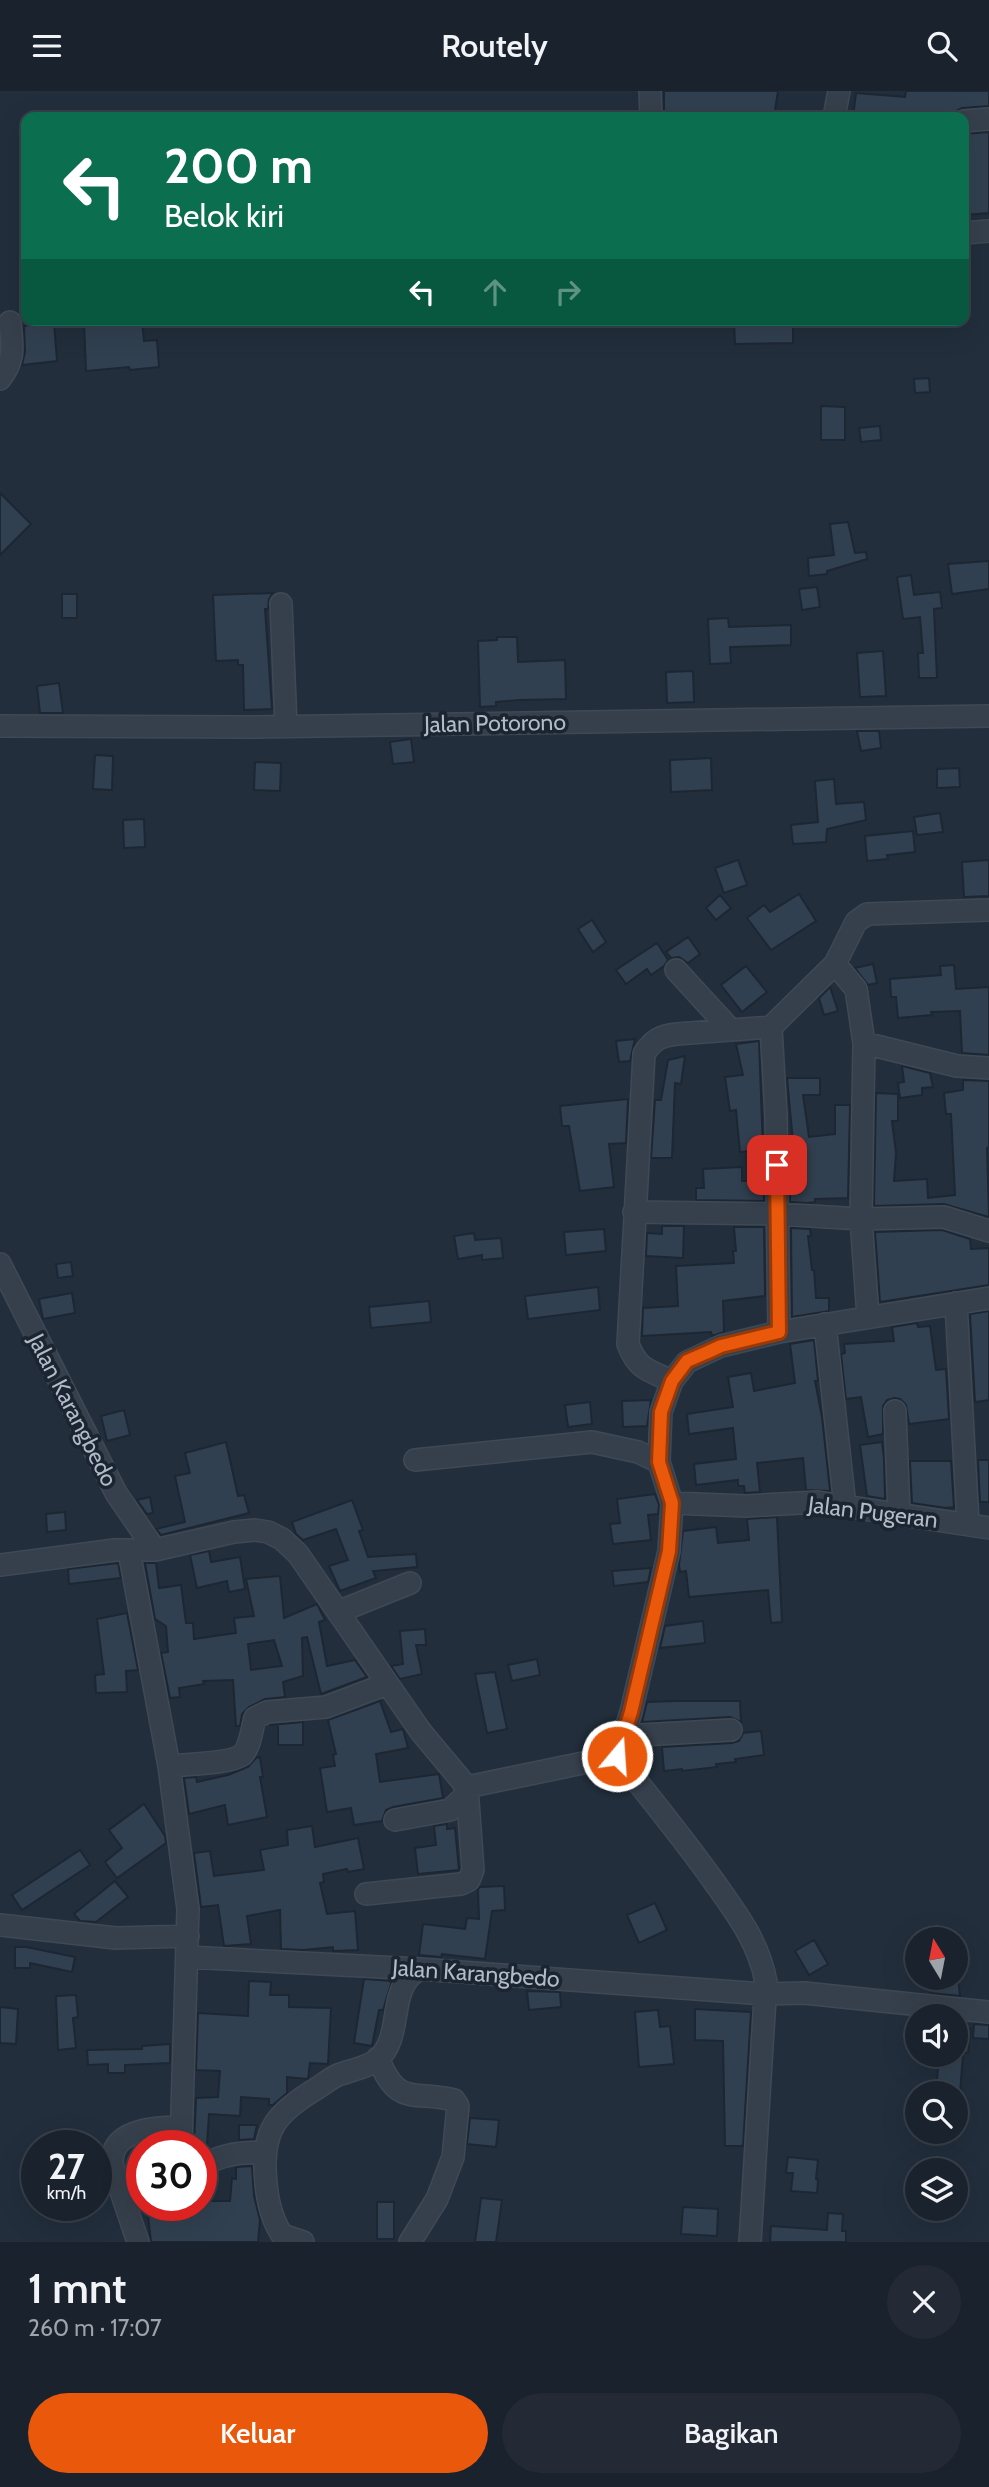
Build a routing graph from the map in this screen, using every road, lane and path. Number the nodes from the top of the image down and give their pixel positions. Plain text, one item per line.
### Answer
1 (650, 91) edge
2 (839, 91) edge
3 (651, 112) edge
4 (835, 112) edge
5 (989, 120) edge
6 (969, 121) edge
7 (989, 231) edge
8 (969, 233) edge
9 (12, 321) edge
10 (0, 379) edge
11 (281, 604) dead end
12 (989, 716) edge
13 (0, 726) edge
14 (286, 726) junction
15 (989, 910) edge
16 (835, 964) junction
17 (676, 969) dead end
18 (771, 1027) junction
19 (730, 1028) junction
20 (864, 1043) junction
21 (989, 1068) edge
22 (634, 1212) junction
23 (778, 1214) junction
24 (861, 1219) junction
25 (989, 1231) edge
26 (0, 1264) edge
27 (989, 1298) edge
28 (956, 1303) junction
29 (868, 1318) junction
30 (825, 1324) junction
31 (779, 1332) junction
32 (672, 1381) junction
33 (895, 1411) dead end
34 (415, 1460) dead end
35 (659, 1462) junction
36 (672, 1503) junction
37 (845, 1506) junction
38 (899, 1514) junction
39 (979, 1526) edge
40 (129, 1551) junction
41 (155, 1551) junction
42 (0, 1565) edge
43 (410, 1583) dead end
44 (338, 1612) junction
45 (387, 1684) junction
46 (731, 1730) dead end
47 (620, 1746) junction
48 (169, 1766) junction
49 (467, 1787) junction
50 (395, 1820) dead end
51 (366, 1894) dead end
52 (0, 1925) edge
53 (188, 1947) junction
54 (419, 1969) junction
55 (765, 1994) junction
56 (989, 2012) edge
57 (378, 2058) junction
58 (147, 2130) edge
59 (164, 2130) edge
60 (181, 2130) edge
61 (126, 2139) edge
62 (264, 2153) junction
63 (217, 2159) edge
64 (126, 2206) edge
65 (131, 2221) edge
66 (278, 2238) edge
67 (138, 2242) edge
68 (303, 2242) edge
69 (410, 2242) edge
70 (751, 2242) edge

1 - 3 street
2 - 4 street
5 - 6 street
7 - 8 street
9 - 10 street
11 - 14 street
12 - 14 street, Jalan Potorono
13 - 14 street, Jalan Potorono
15 - 16 street
16 - 18 street
16 - 20 street
17 - 19 street
18 - 19 street
18 - 23 street
19 - 22 street
20 - 21 street
20 - 24 street
22 - 23 street
22 - 32 street
23 - 24 street
23 - 31 street
24 - 25 street
24 - 29 street
26 - 41 street, Jalan Karangbedo
27 - 28 street
28 - 29 street
28 - 39 street
29 - 30 street
30 - 31 street
30 - 37 street
31 - 32 street
32 - 35 street
33 - 38 street
34 - 35 street
35 - 36 street
36 - 37 street, Jalan Pugeran
36 - 47 street
37 - 38 street, Jalan Pugeran
38 - 39 street, Jalan Pugeran
40 - 41 street
40 - 42 street
40 - 48 street
41 - 44 street
43 - 44 street
44 - 45 street
45 - 48 street
45 - 49 street
46 - 47 street
47 - 49 street
47 - 55 street
48 - 53 street
49 - 50 street
49 - 51 street
52 - 53 street, Jalan Karangbedo
53 - 54 street, Jalan Karangbedo
53 - 60 street
54 - 55 street, Jalan Karangbedo
54 - 57 street
55 - 56 street, Jalan Karangbedo
55 - 70 street
57 - 62 street
57 - 69 street
58 - 59 street
61 - 64 street
62 - 63 street
62 - 66 street
65 - 67 street
66 - 68 street

